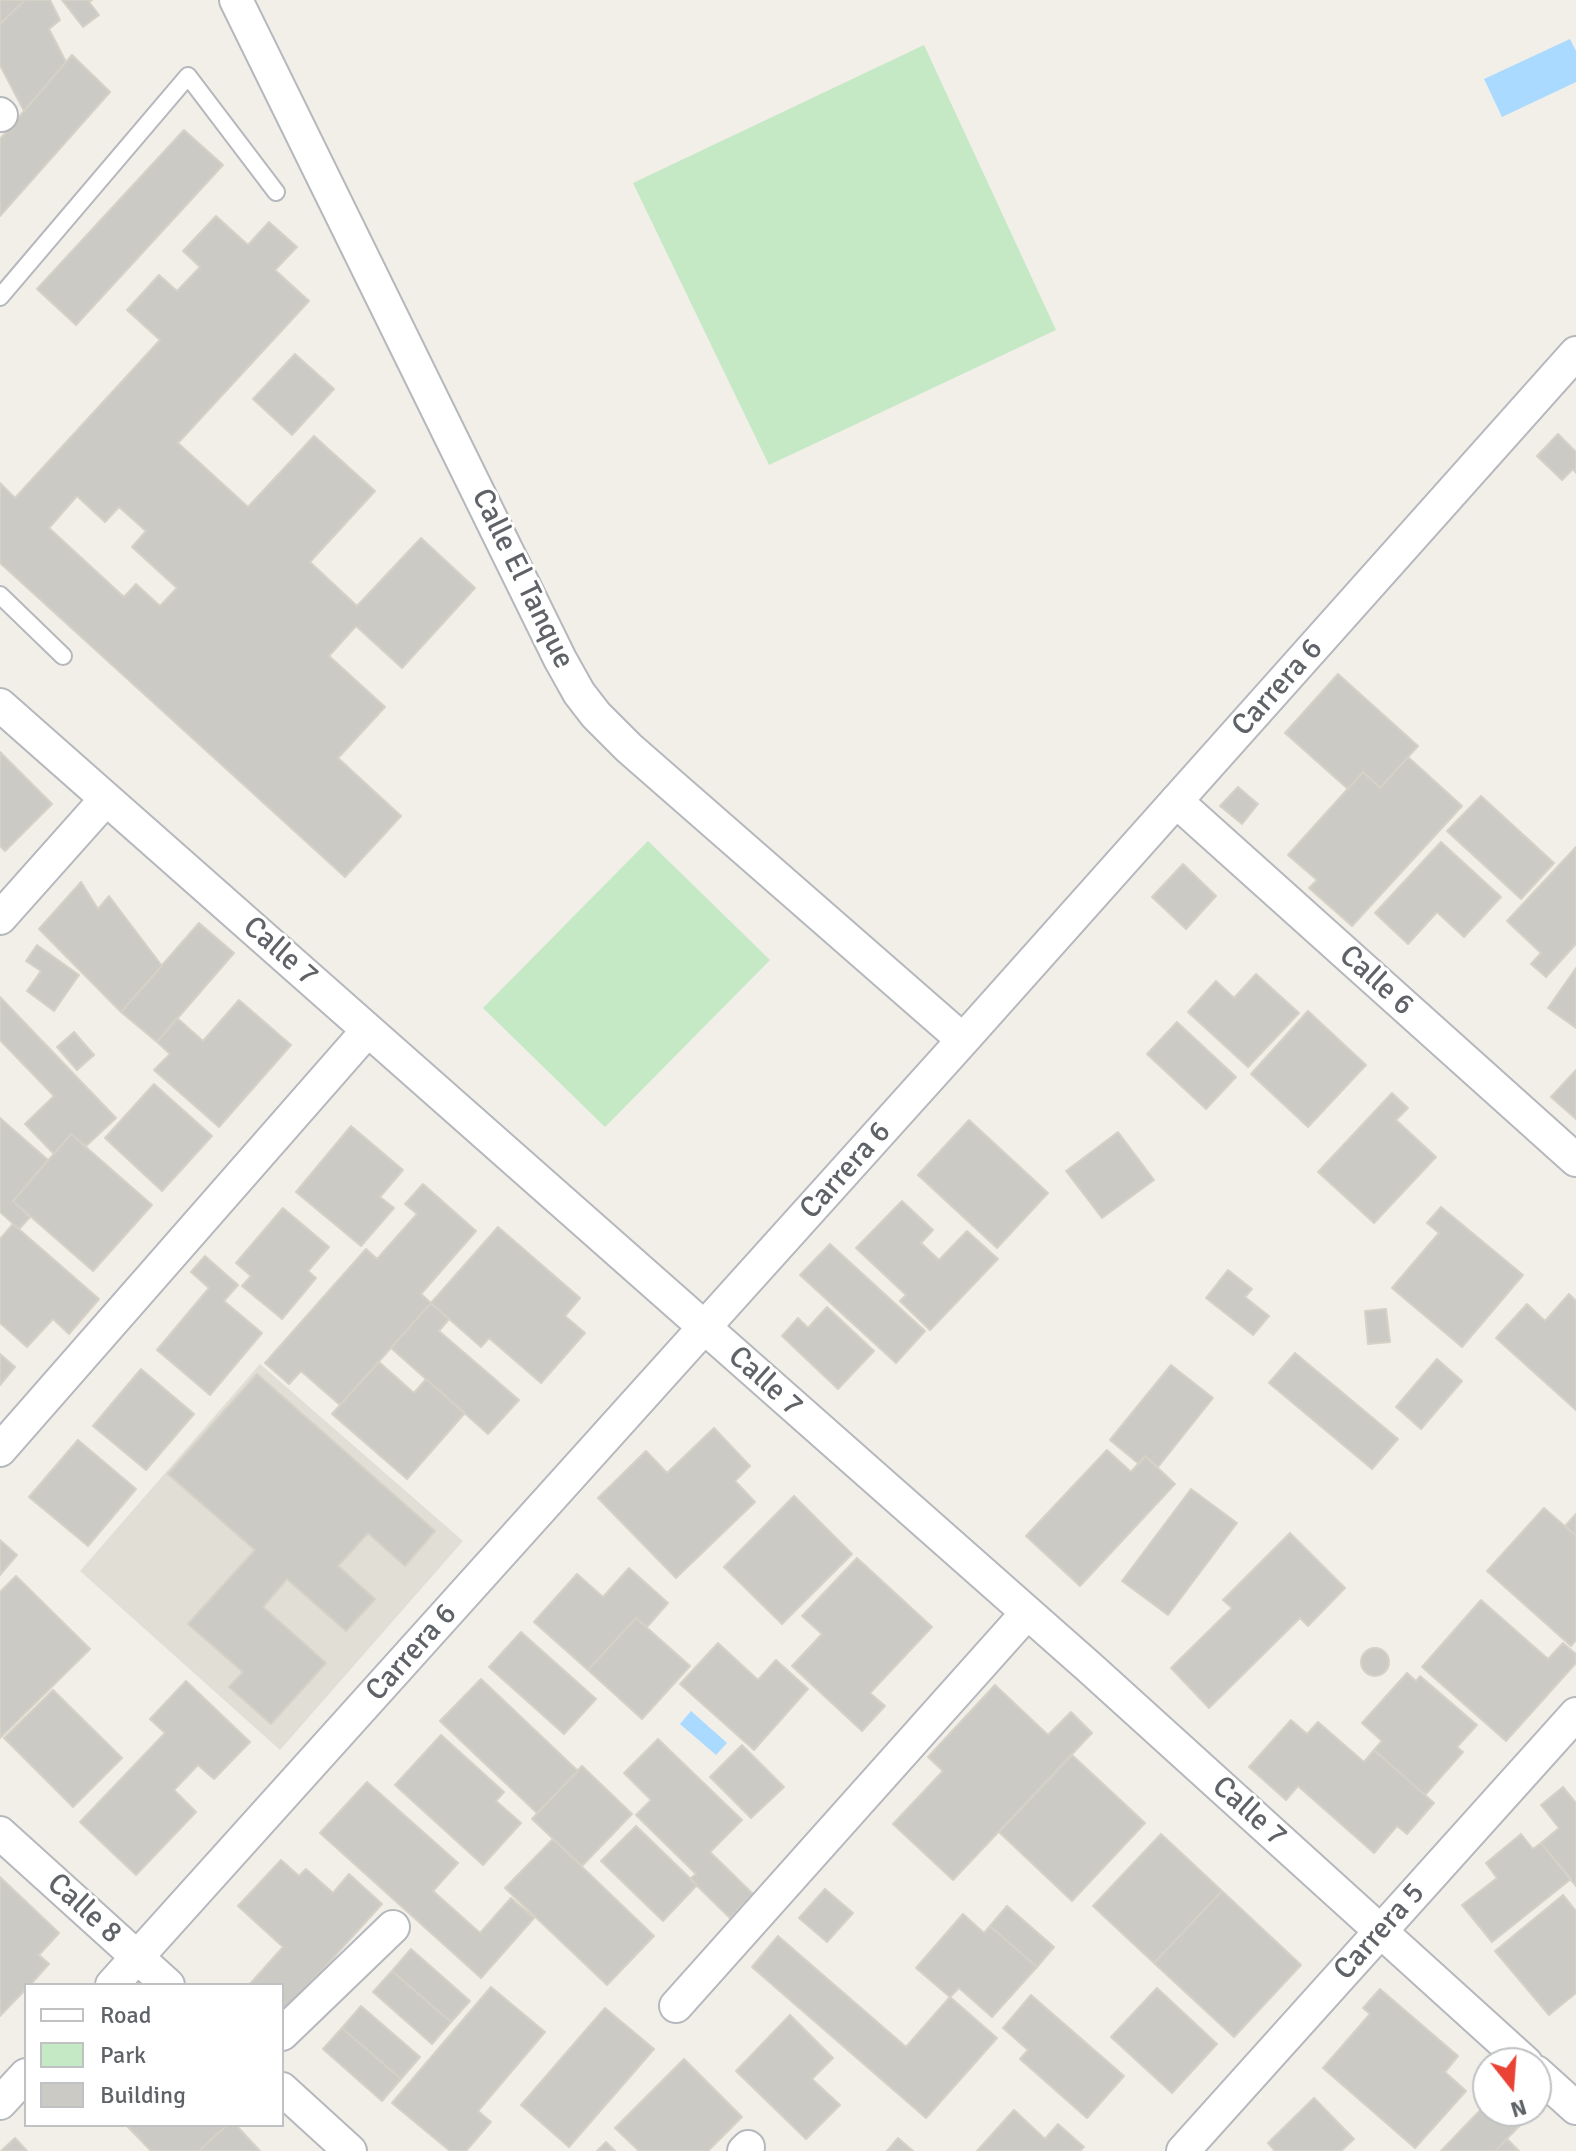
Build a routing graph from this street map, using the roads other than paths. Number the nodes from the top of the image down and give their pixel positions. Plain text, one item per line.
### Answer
1 (236, 0) edge
2 (276, 192) dead end
3 (0, 297) edge
4 (1576, 353) edge
5 (0, 595) edge
6 (63, 656) dead end
7 (0, 705) edge
8 (106, 799) junction
9 (1176, 801) junction
10 (0, 918) edge
11 (368, 1030) junction
12 (963, 1040) junction
13 (1576, 1160) edge
14 (705, 1328) junction
15 (0, 1450) edge
16 (1027, 1613) junction
17 (1576, 1714) edge
18 (0, 1833) edge
19 (393, 1927) dead end
20 (1381, 1931) junction
21 (138, 1957) junction
22 (114, 1983) edge
23 (166, 1983) edge
24 (676, 2006) dead end
25 (284, 2032) edge
26 (1508, 2047) edge
27 (24, 2077) edge
28 (1552, 2086) edge
29 (284, 2091) edge
30 (0, 2103) edge
31 (1576, 2108) edge
32 (350, 2151) edge
33 (1183, 2151) edge

1 - 12 street, Calle El Tanque
2 - 3 lane
4 - 9 street, Carrera 6
5 - 6 lane
7 - 8 street, Calle 7
8 - 10 street
8 - 11 street, Calle 7
9 - 12 street, Carrera 6
9 - 13 street, Calle 6
11 - 14 street, Calle 7
11 - 15 street
12 - 14 street, Carrera 6
14 - 16 street, Calle 7
14 - 21 street, Carrera 6
16 - 20 street, Calle 7
16 - 24 street
17 - 20 street, Carrera 5
18 - 21 street, Calle 8
19 - 25 street
20 - 26 street, Calle 7
20 - 33 street, Carrera 5
21 - 22 street, Carrera 6
21 - 23 street, Calle 8
27 - 30 street
28 - 31 street
29 - 32 street

